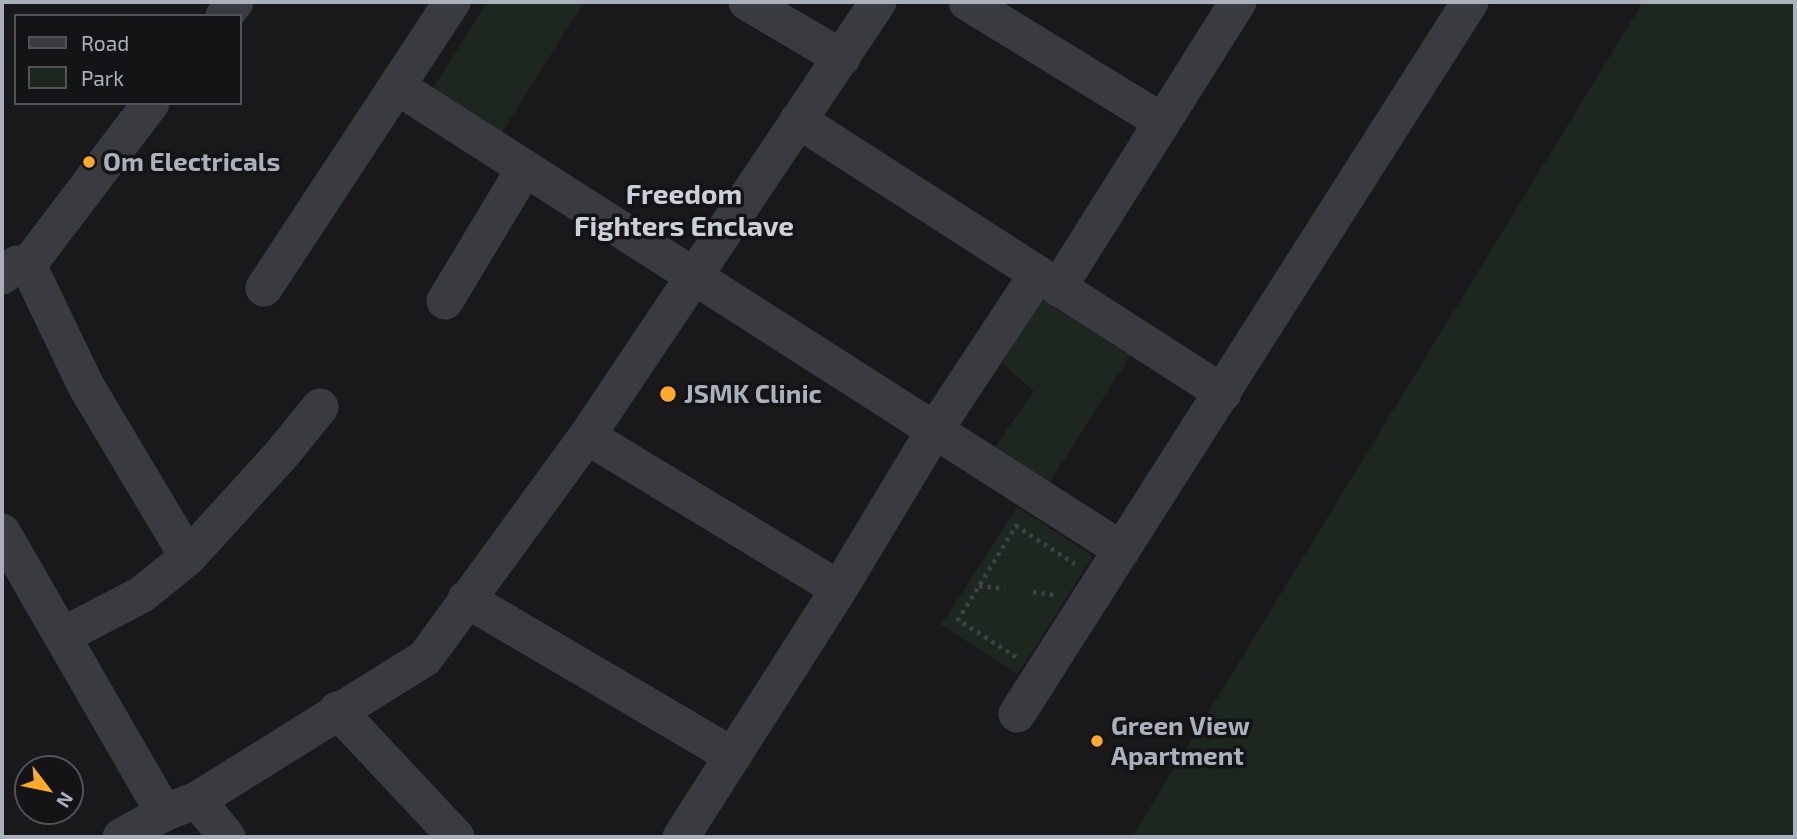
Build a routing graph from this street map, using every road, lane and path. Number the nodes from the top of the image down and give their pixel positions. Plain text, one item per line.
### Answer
1 (452, 2) edge
2 (747, 2) edge
3 (878, 2) edge
4 (967, 2) edge
5 (1238, 2) edge
6 (1470, 2) edge
7 (842, 58) junction
8 (398, 87) junction
9 (149, 105) edge
10 (798, 121) junction
11 (1161, 121) junction
12 (525, 168) junction
13 (15, 271) edge
14 (696, 278) junction
15 (1048, 282) junction
16 (264, 288) dead end
17 (445, 301) dead end
18 (1223, 393) junction
19 (320, 407) dead end
20 (933, 431) junction
21 (587, 436) junction
22 (2, 532) edge
23 (1122, 550) junction
24 (1078, 556) dead end
25 (188, 557) junction
26 (1075, 564) junction
27 (1069, 574) dead end
28 (1062, 585) dead end
29 (979, 586) junction
30 (839, 589) junction
31 (1005, 589) dead end
32 (1033, 592) dead end
33 (1055, 596) junction
34 (466, 599) junction
35 (1049, 606) dead end
36 (62, 636) junction
37 (1023, 647) dead end
38 (337, 710) junction
39 (1017, 713) dead end
40 (733, 756) junction
41 (181, 807) junction
42 (121, 837) edge
43 (226, 837) edge
44 (456, 837) edge
45 (681, 837) edge

1 - 8 street
2 - 7 street
3 - 7 street
4 - 11 street
5 - 11 street
6 - 18 street
7 - 10 street
8 - 12 street
8 - 16 street
9 - 13 street
10 - 14 street
10 - 15 street
11 - 15 street
12 - 14 street
12 - 17 street
13 - 25 street
14 - 20 street
14 - 21 street
15 - 18 street
15 - 20 street
18 - 23 street
19 - 25 street
20 - 23 street
20 - 30 street
21 - 30 street
21 - 34 street
22 - 36 street
23 - 39 street
24 - 26 path
25 - 36 street
26 - 27 path
26 - 29 path
28 - 33 path
29 - 31 path
29 - 37 path
30 - 40 street
32 - 33 path
33 - 35 path
34 - 38 street
34 - 40 street
36 - 41 street
38 - 41 street
38 - 44 street
40 - 45 street
41 - 42 street
41 - 43 street

